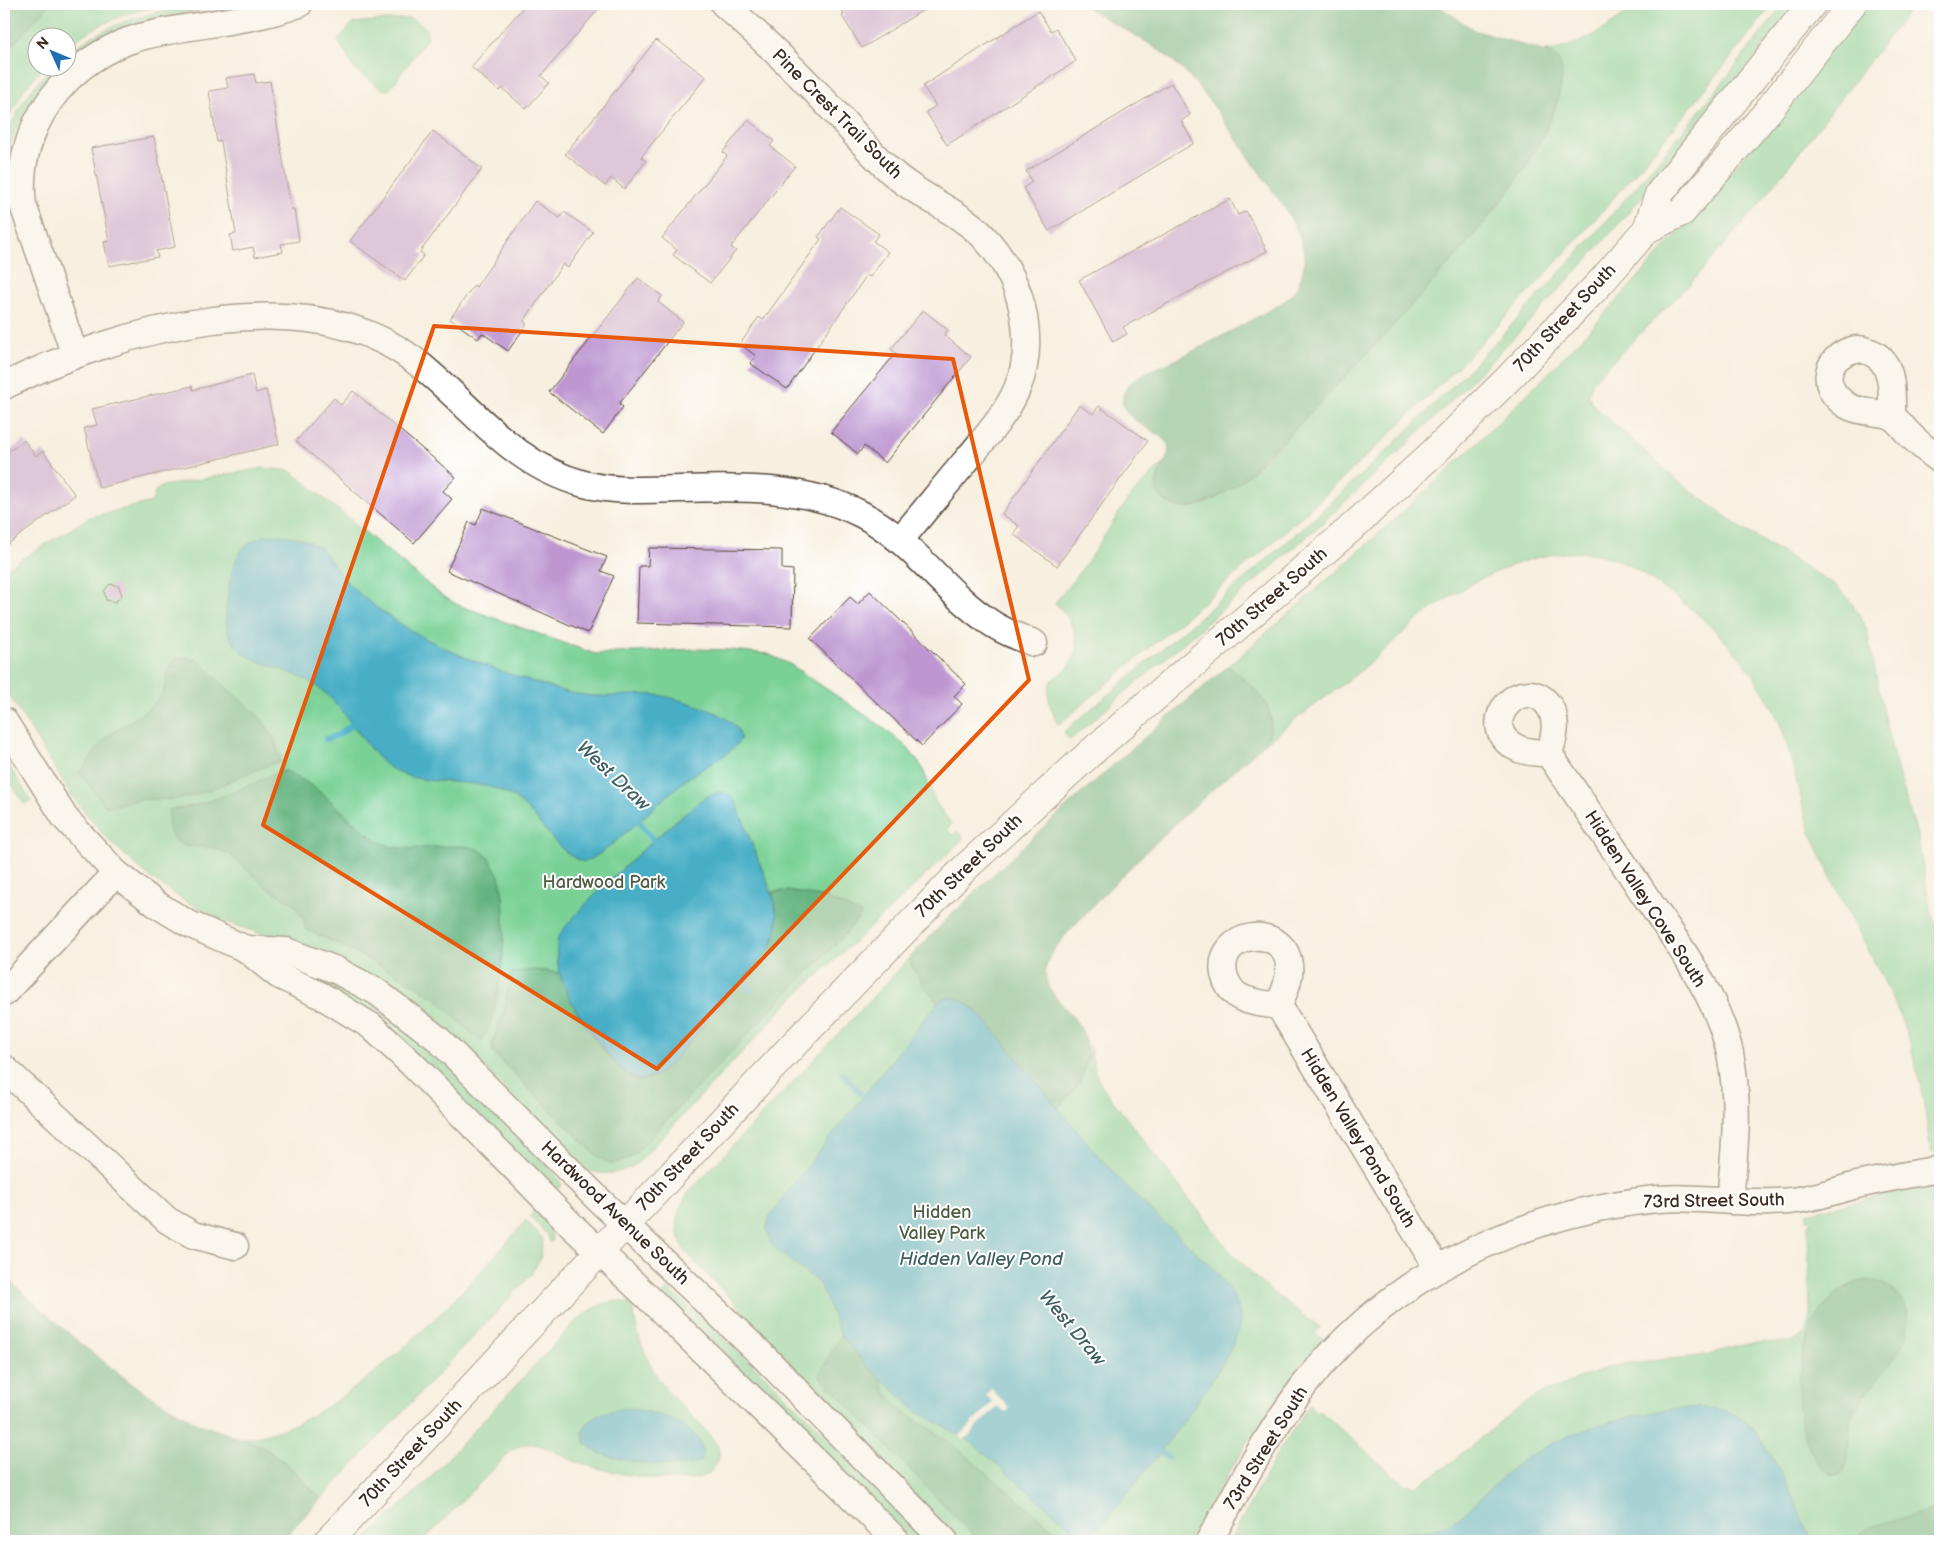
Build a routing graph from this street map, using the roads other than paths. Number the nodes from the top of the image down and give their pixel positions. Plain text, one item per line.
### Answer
1 (299, 4) edge
2 (724, 4) edge
3 (1812, 4) edge
4 (1852, 4) edge
5 (1647, 229) junction
6 (75, 355) junction
7 (4, 386) edge
8 (1892, 416) dead end
9 (1940, 460) edge
10 (900, 540) junction
11 (1034, 643) dead end
12 (4, 721) edge
13 (1549, 754) dead end
14 (116, 873) junction
15 (246, 949) junction
16 (4, 993) edge
17 (1279, 1006) dead end
18 (4, 1068) edge
19 (1940, 1170) edge
20 (1730, 1200) junction
21 (626, 1224) junction
22 (235, 1246) dead end
23 (600, 1252) junction
24 (1438, 1269) junction
25 (328, 1541) edge
26 (897, 1541) edge
27 (945, 1541) edge
28 (1209, 1541) edge

1 - 6 street
2 - 10 street, Pine Crest Trail South
3 - 5 main road, 70th Street South
4 - 5 main road, 70th Street South
5 - 21 main road, 70th Street South
6 - 7 street
6 - 10 street
8 - 9 street
10 - 11 street
12 - 14 street, Hardwood Avenue South
13 - 20 street, Hidden Valley Cove South
14 - 15 street, Hardwood Avenue South
14 - 16 street
15 - 21 street, Hardwood Avenue South
15 - 23 street, Hardwood Avenue South
17 - 24 street, Hidden Valley Pond South
18 - 22 street
19 - 20 street, 73rd Street South
20 - 24 street, 73rd Street South
21 - 23 main road, 70th Street South
21 - 27 street, Hardwood Avenue South
23 - 25 main road, 70th Street South
23 - 26 street, Hardwood Avenue South
24 - 28 street, 73rd Street South

